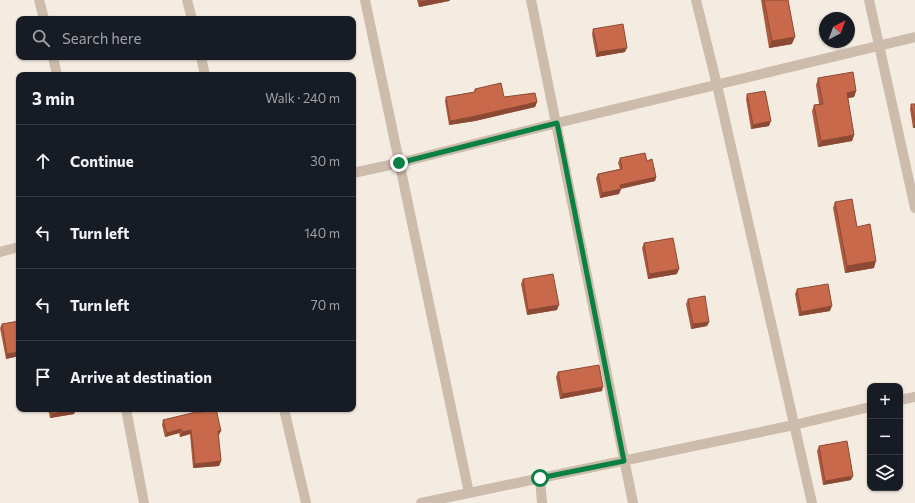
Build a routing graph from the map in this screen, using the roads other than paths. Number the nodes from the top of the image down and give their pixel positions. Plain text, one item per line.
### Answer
1 (39, 0) edge
2 (187, 0) edge
3 (365, 0) edge
4 (531, 0) edge
5 (696, 0) edge
6 (869, 0) edge
7 (43, 16) edge
8 (191, 16) edge
9 (915, 37) edge
10 (878, 45) junction
11 (54, 60) edge
12 (202, 60) edge
13 (56, 72) edge
14 (204, 72) edge
15 (717, 85) junction
16 (557, 123) junction
17 (399, 163) junction
18 (356, 172) edge
19 (914, 194) edge
20 (915, 208) edge
21 (16, 248) edge
22 (0, 252) edge
23 (915, 397) edge
24 (903, 399) edge
25 (867, 408) edge
26 (127, 412) edge
27 (285, 412) edge
28 (794, 424) junction
29 (624, 461) junction
30 (540, 478) junction
31 (470, 493) junction
32 (144, 503) edge
33 (306, 503) edge
34 (421, 503) edge
35 (542, 503) edge
36 (633, 503) edge
37 (812, 503) edge

1 - 7 street
2 - 8 street
3 - 17 street
4 - 16 street
5 - 15 street
6 - 10 street
9 - 10 street
10 - 15 street
10 - 19 street
11 - 13 street
12 - 14 street
15 - 16 street
15 - 28 street
16 - 17 street
16 - 29 street
17 - 18 street
17 - 31 street
19 - 20 street
21 - 22 street
23 - 24 street
25 - 28 street
26 - 32 street
27 - 33 street
28 - 29 street
28 - 37 street
29 - 30 street
29 - 36 street
30 - 31 street
30 - 35 street
31 - 34 street

